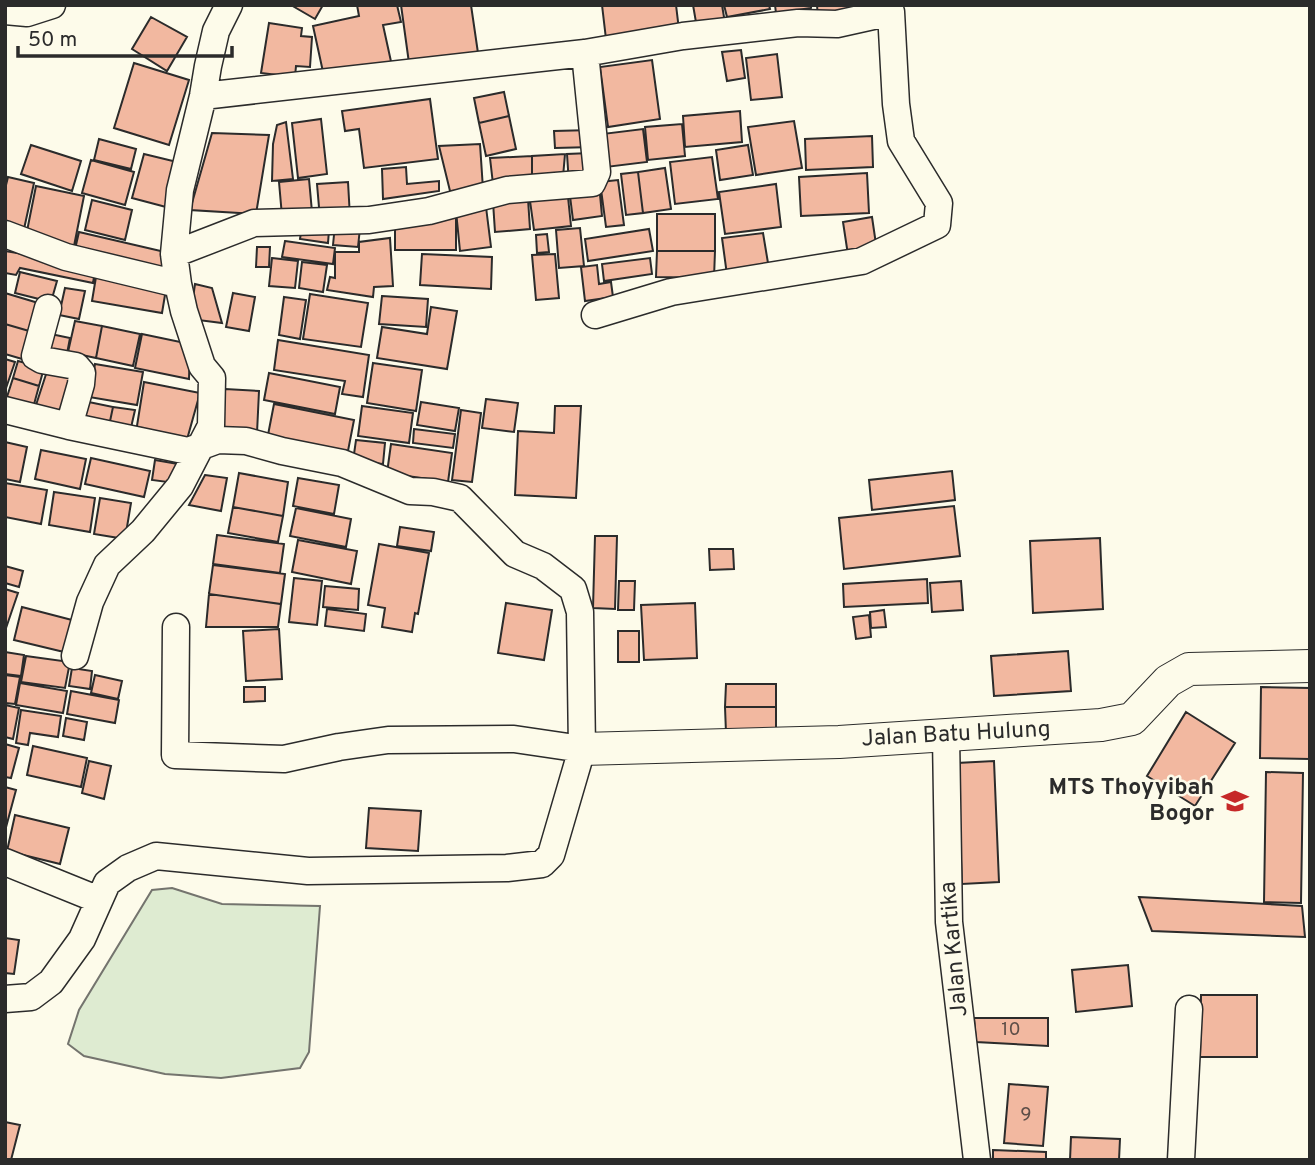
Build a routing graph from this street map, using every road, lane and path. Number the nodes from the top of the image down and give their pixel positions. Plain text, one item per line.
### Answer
1 (52, 5) edge
2 (229, 5) edge
3 (5, 11) edge
4 (585, 53) junction
5 (203, 96) junction
6 (5, 234) edge
7 (174, 254) junction
8 (178, 284) junction
9 (48, 308) dead end
10 (595, 316) dead end
11 (5, 410) edge
12 (69, 426) junction
13 (200, 446) junction
14 (176, 627) dead end
15 (75, 656) dead end
16 (1310, 666) edge
17 (946, 737) junction
18 (582, 749) junction
19 (5, 862) edge
20 (99, 900) junction
21 (5, 999) edge
22 (1189, 1009) dead end
23 (977, 1160) edge
24 (1181, 1160) edge

1 - 3 street
2 - 5 street
4 - 5 street
4 - 7 street
4 - 10 street
5 - 7 street
6 - 8 street
7 - 8 street
8 - 13 street
9 - 12 street
11 - 12 street
12 - 13 street
13 - 15 street
13 - 18 street
14 - 18 street
16 - 17 street, Jalan Batu Hulung
17 - 18 street, Jalan Batu Hulung
17 - 23 street, Jalan Kartika
18 - 20 street
19 - 20 street
20 - 21 street
22 - 24 street

